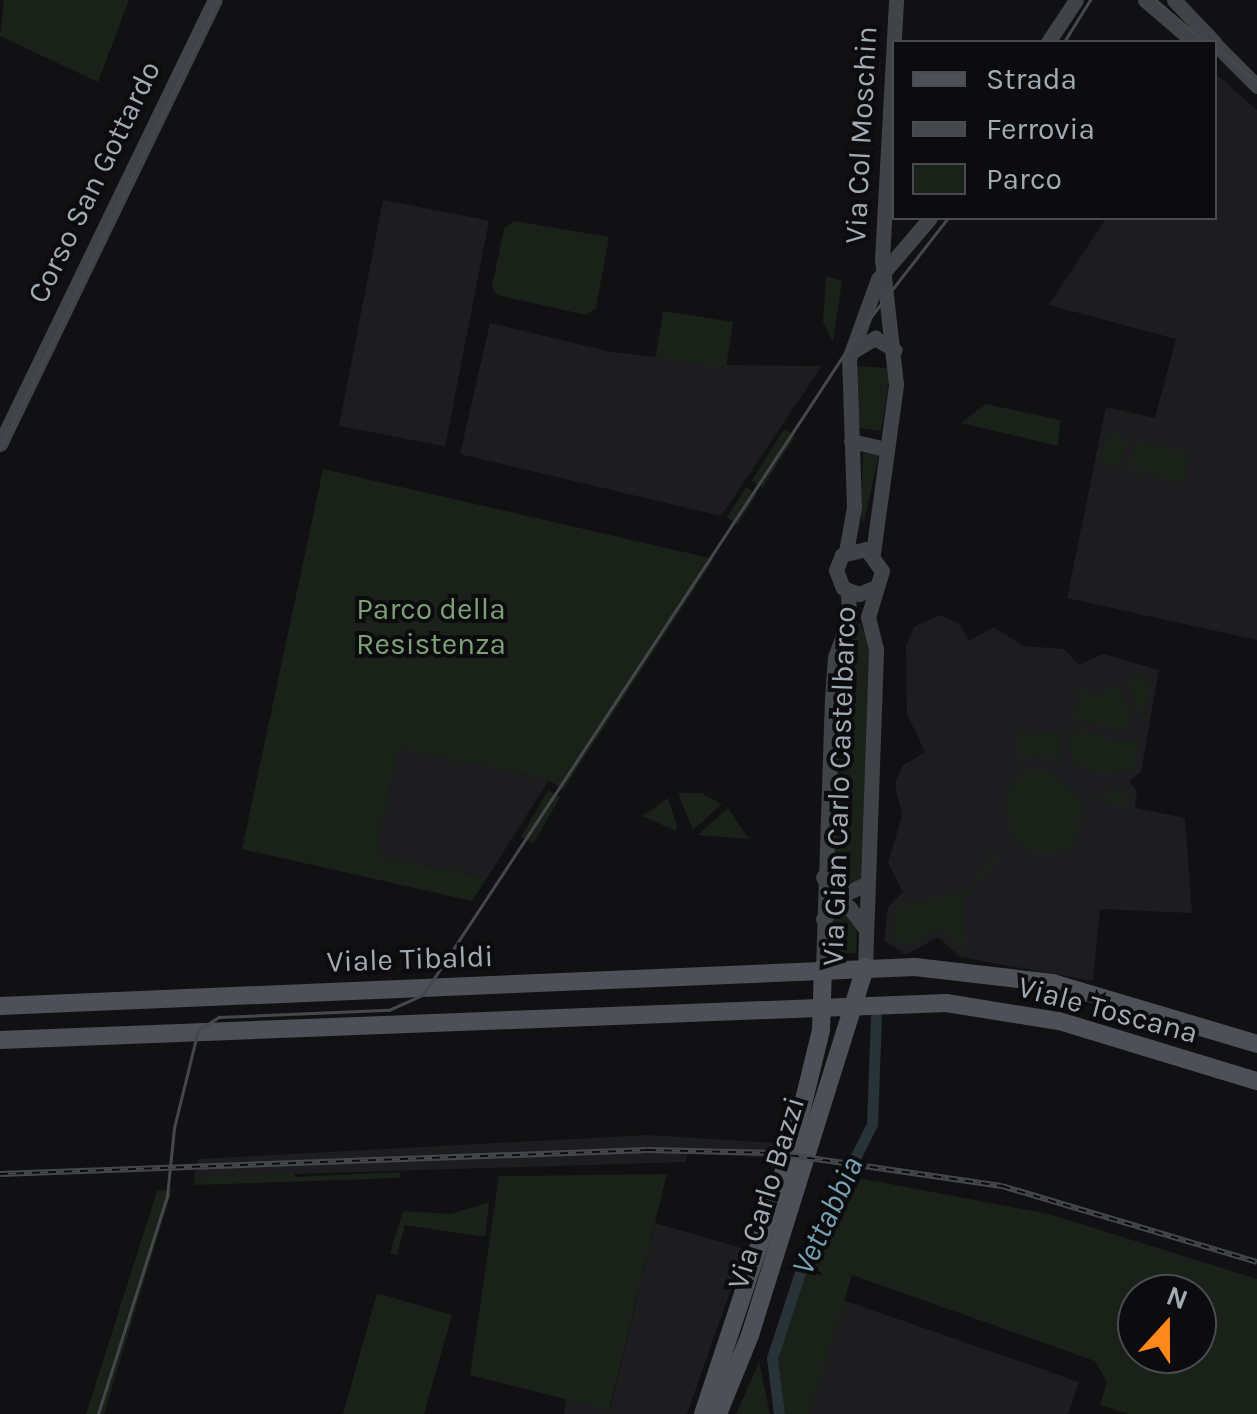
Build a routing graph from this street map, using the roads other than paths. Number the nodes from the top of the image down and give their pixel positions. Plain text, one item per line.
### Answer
1 (216, 0) edge
2 (896, 0) edge
3 (1076, 0) edge
4 (1146, 0) edge
5 (1174, 0) edge
6 (893, 40) edge
7 (1049, 40) edge
8 (1192, 40) edge
9 (1210, 40) edge
10 (892, 48) edge
11 (1217, 48) edge
12 (1257, 86) edge
13 (928, 220) edge
14 (883, 274) junction
15 (895, 350) junction
16 (851, 353) junction
17 (852, 441) junction
18 (0, 444) edge
19 (887, 448) junction
20 (846, 552) junction
21 (873, 553) junction
22 (874, 588) junction
23 (848, 591) junction
24 (849, 620) junction
25 (868, 620) junction
26 (823, 877) junction
27 (868, 883) junction
28 (823, 919) junction
29 (865, 928) junction
30 (864, 967) junction
31 (823, 968) junction
32 (856, 995) junction
33 (822, 996) junction
34 (0, 1006) edge
35 (0, 1040) edge
36 (1257, 1044) edge
37 (817, 1047) junction
38 (836, 1062) junction
39 (1257, 1081) edge
40 (703, 1414) edge
41 (718, 1414) edge

1 - 18 main road, Corso San Gottardo
2 - 6 main road, Via Col Moschin
3 - 7 main road
4 - 8 main road
5 - 9 main road
10 - 14 main road, Via Col Moschin
11 - 12 main road
13 - 14 main road
14 - 15 main road
14 - 16 main road
15 - 16 main road
15 - 19 main road
16 - 17 main road
17 - 19 main road
17 - 20 main road
19 - 21 main road
20 - 21 main road
20 - 23 main road
21 - 22 main road
22 - 23 main road
22 - 25 main road, Via Gian Carlo Castelbarco
23 - 24 main road, Via Gian Carlo Castelbarco
24 - 25 main road
24 - 26 main road, Via Gian Carlo Castelbarco
25 - 27 main road, Via Gian Carlo Castelbarco
26 - 27 main road
26 - 28 main road, Via Gian Carlo Castelbarco
27 - 29 main road, Via Gian Carlo Castelbarco
28 - 29 main road
28 - 31 main road, Via Gian Carlo Castelbarco
29 - 30 main road, Via Gian Carlo Castelbarco
30 - 31 main road, Viale Toscana
30 - 32 main road, Via Gian Carlo Castelbarco
30 - 36 main road, Viale Toscana
31 - 33 main road, Via Gian Carlo Castelbarco
31 - 34 main road, Viale Tibaldi
32 - 33 main road, Viale Toscana
32 - 38 main road, Via Carlo Bazzi
32 - 39 main road, Viale Toscana
33 - 35 main road
33 - 37 main road, Via Carlo Bazzi
37 - 38 main road
37 - 40 main road, Via Carlo Bazzi
38 - 41 main road, Via Carlo Bazzi

